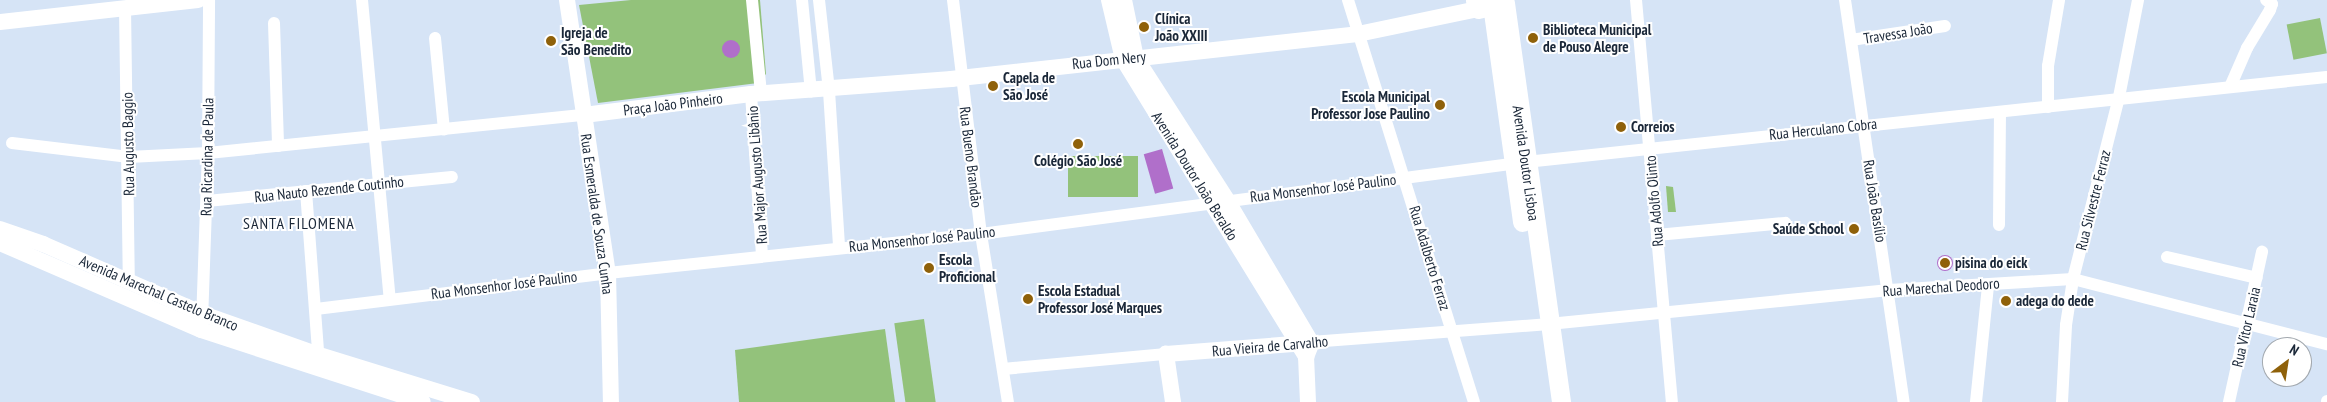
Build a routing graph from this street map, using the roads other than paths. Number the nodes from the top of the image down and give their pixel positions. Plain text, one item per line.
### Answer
1 (198, 0) edge
2 (209, 0) edge
3 (362, 0) edge
4 (567, 0) edge
5 (752, 0) edge
6 (802, 0) edge
7 (819, 0) edge
8 (953, 0) edge
9 (1108, 0) edge
10 (1124, 0) edge
11 (1348, 0) edge
12 (1636, 0) edge
13 (1845, 0) edge
14 (2059, 0) edge
15 (2138, 0) edge
16 (2267, 0) edge
17 (1493, 3) edge
18 (125, 7) junction
19 (0, 22) edge
20 (274, 24) dead end
21 (1945, 26) dead end
22 (1358, 34) junction
23 (436, 38) dead end
24 (1851, 40) junction
25 (1130, 59) junction
26 (961, 77) junction
27 (2327, 77) edge
28 (2230, 87) junction
29 (829, 91) junction
30 (810, 92) junction
31 (756, 94) junction
32 (2119, 97) junction
33 (2048, 107) junction
34 (2000, 113) junction
35 (584, 116) junction
36 (1864, 125) junction
37 (444, 130) junction
38 (376, 137) junction
39 (12, 143) dead end
40 (278, 146) junction
41 (1650, 148) junction
42 (208, 153) junction
43 (129, 157) junction
44 (1519, 163) junction
45 (452, 177) dead end
46 (1405, 178) junction
47 (380, 184) junction
48 (306, 191) junction
49 (207, 201) junction
50 (1218, 201) junction
51 (1785, 223) dead end
52 (1999, 225) dead end
53 (0, 230) edge
54 (981, 234) junction
55 (1657, 235) junction
56 (0, 244) edge
57 (839, 247) junction
58 (2262, 252) dead end
59 (762, 256) junction
60 (2167, 257) dead end
61 (608, 273) junction
62 (2074, 278) junction
63 (2256, 278) junction
64 (129, 280) junction
65 (1988, 285) junction
66 (1889, 290) junction
67 (390, 299) junction
68 (316, 309) junction
69 (1664, 310) junction
70 (203, 314) junction
71 (2246, 323) junction
72 (1543, 324) junction
73 (201, 330) junction
74 (1452, 330) junction
75 (2327, 344) edge
76 (1305, 348) junction
77 (1166, 354) junction
78 (319, 362) junction
79 (1002, 369) junction
80 (399, 379) junction
81 (398, 395) junction
82 (423, 402) edge
83 (472, 402) edge
84 (611, 402) edge
85 (1008, 402) edge
86 (1172, 402) edge
87 (1308, 402) edge
88 (1474, 402) edge
89 (1550, 402) edge
90 (1561, 402) edge
91 (1672, 402) edge
92 (1899, 402) edge
93 (1904, 402) edge
94 (1976, 402) edge
95 (2062, 402) edge
96 (2229, 402) edge

1 - 18 street
2 - 42 street, Rua Ricardina de Paula
3 - 38 street
4 - 35 street, Rua Esmeralda de Souza Cunha
5 - 31 street
6 - 30 street
7 - 29 street
8 - 26 street, Rua Bueno Brandão
9 - 25 street, Avenida Doutor João Beraldo
10 - 25 street, Avenida Doutor João Beraldo
11 - 22 street, Rua Adalberto Ferraz
12 - 41 street, Rua Adolfo Olinto
13 - 24 street, Rua João Basílio
14 - 33 street
15 - 32 street, Rua Silvestre Ferraz
16 - 28 street
17 - 22 street, Rua Dom Nery
17 - 44 main road, Avenida Doutor Lisboa
18 - 19 street
18 - 43 street, Rua Augusto Baggio
20 - 40 street
21 - 24 street, Travessa João
22 - 25 street, Rua Dom Nery
22 - 46 street, Rua Adalberto Ferraz
23 - 37 street
24 - 36 street, Rua João Basílio
25 - 26 street, Rua Dom Nery
25 - 50 street, Avenida Doutor João Beraldo
26 - 29 street, Rua Dom Nery
26 - 54 street, Rua Bueno Brandão
27 - 28 street, Rua Herculano Cobra
28 - 32 street, Rua Herculano Cobra
29 - 30 street, Praça João Pinheiro
29 - 57 street
30 - 31 street, Praça João Pinheiro
31 - 35 street, Praça João Pinheiro
31 - 59 street, Rua Major Augusto Libânio
32 - 33 street, Rua Herculano Cobra
32 - 62 street, Rua Silvestre Ferraz
33 - 34 street, Rua Herculano Cobra
34 - 36 street, Rua Herculano Cobra
34 - 52 street
35 - 37 street
35 - 61 street, Rua Esmeralda de Souza Cunha
36 - 41 street, Rua Herculano Cobra
36 - 66 street, Rua João Basílio
37 - 38 street
38 - 40 street
38 - 47 street
39 - 43 street
40 - 42 street
41 - 44 street, Rua Herculano Cobra
41 - 55 street, Rua Adolfo Olinto
42 - 43 street
42 - 49 street, Rua Ricardina de Paula
43 - 64 street, Rua Augusto Baggio
44 - 46 street, Rua Monsenhor José Paulino
44 - 72 main road, Avenida Doutor Lisboa
45 - 47 street, Rua Nauto Rezende Coutinho
46 - 50 street, Rua Monsenhor José Paulino
46 - 74 street, Rua Adalberto Ferraz
47 - 48 street, Rua Nauto Rezende Coutinho
47 - 67 street
48 - 49 street, Rua Nauto Rezende Coutinho
48 - 68 street
49 - 70 street, Rua Ricardina de Paula
50 - 54 street, Rua Monsenhor José Paulino
50 - 76 street, Avenida Doutor João Beraldo
51 - 55 street
53 - 64 street, Avenida Marechal Castelo Branco
54 - 57 street, Rua Monsenhor José Paulino
54 - 79 street, Rua Bueno Brandão
55 - 69 street, Rua Adolfo Olinto
56 - 73 street, Avenida Marechal Castelo Branco
57 - 59 street, Rua Monsenhor José Paulino
58 - 63 street, Rua Vitor Laraia
59 - 61 street, Rua Monsenhor José Paulino
60 - 63 street
61 - 67 street, Rua Monsenhor José Paulino
61 - 84 street, Rua Esmeralda de Souza Cunha
62 - 65 street, Rua Marechal Deodoro
62 - 71 street, Rua Marechal Deodoro
62 - 95 street, Rua Silvestre Ferraz
63 - 71 street, Rua Vitor Laraia
64 - 70 street, Avenida Marechal Castelo Branco
65 - 66 street, Rua Marechal Deodoro
65 - 94 street
66 - 69 street, Rua Marechal Deodoro
66 - 93 street, Rua João Basílio
67 - 68 street, Rua Monsenhor José Paulino
68 - 78 street
69 - 72 street, Rua Marechal Deodoro
69 - 91 street, Rua Adolfo Olinto
70 - 73 street, Rua Ricardina de Paula
70 - 78 street, Avenida Marechal Castelo Branco
71 - 75 street, Rua Marechal Deodoro
71 - 96 street, Rua Vitor Laraia
72 - 74 street, Rua Vieira de Carvalho
72 - 89 main road, Avenida Doutor Lisboa
72 - 90 main road, Avenida Doutor Lisboa
73 - 78 street, Avenida Marechal Castelo Branco
74 - 76 street, Rua Vieira de Carvalho
74 - 88 street, Rua Adalberto Ferraz
76 - 77 street, Rua Vieira de Carvalho
76 - 87 street
77 - 79 street, Rua Vieira de Carvalho
77 - 86 street
78 - 80 street, Avenida Marechal Castelo Branco
78 - 81 street, Avenida Marechal Castelo Branco
79 - 85 street, Rua Bueno Brandão
80 - 81 street
80 - 83 street, Avenida Marechal Castelo Branco
81 - 82 street, Avenida Marechal Castelo Branco
92 - 93 street

